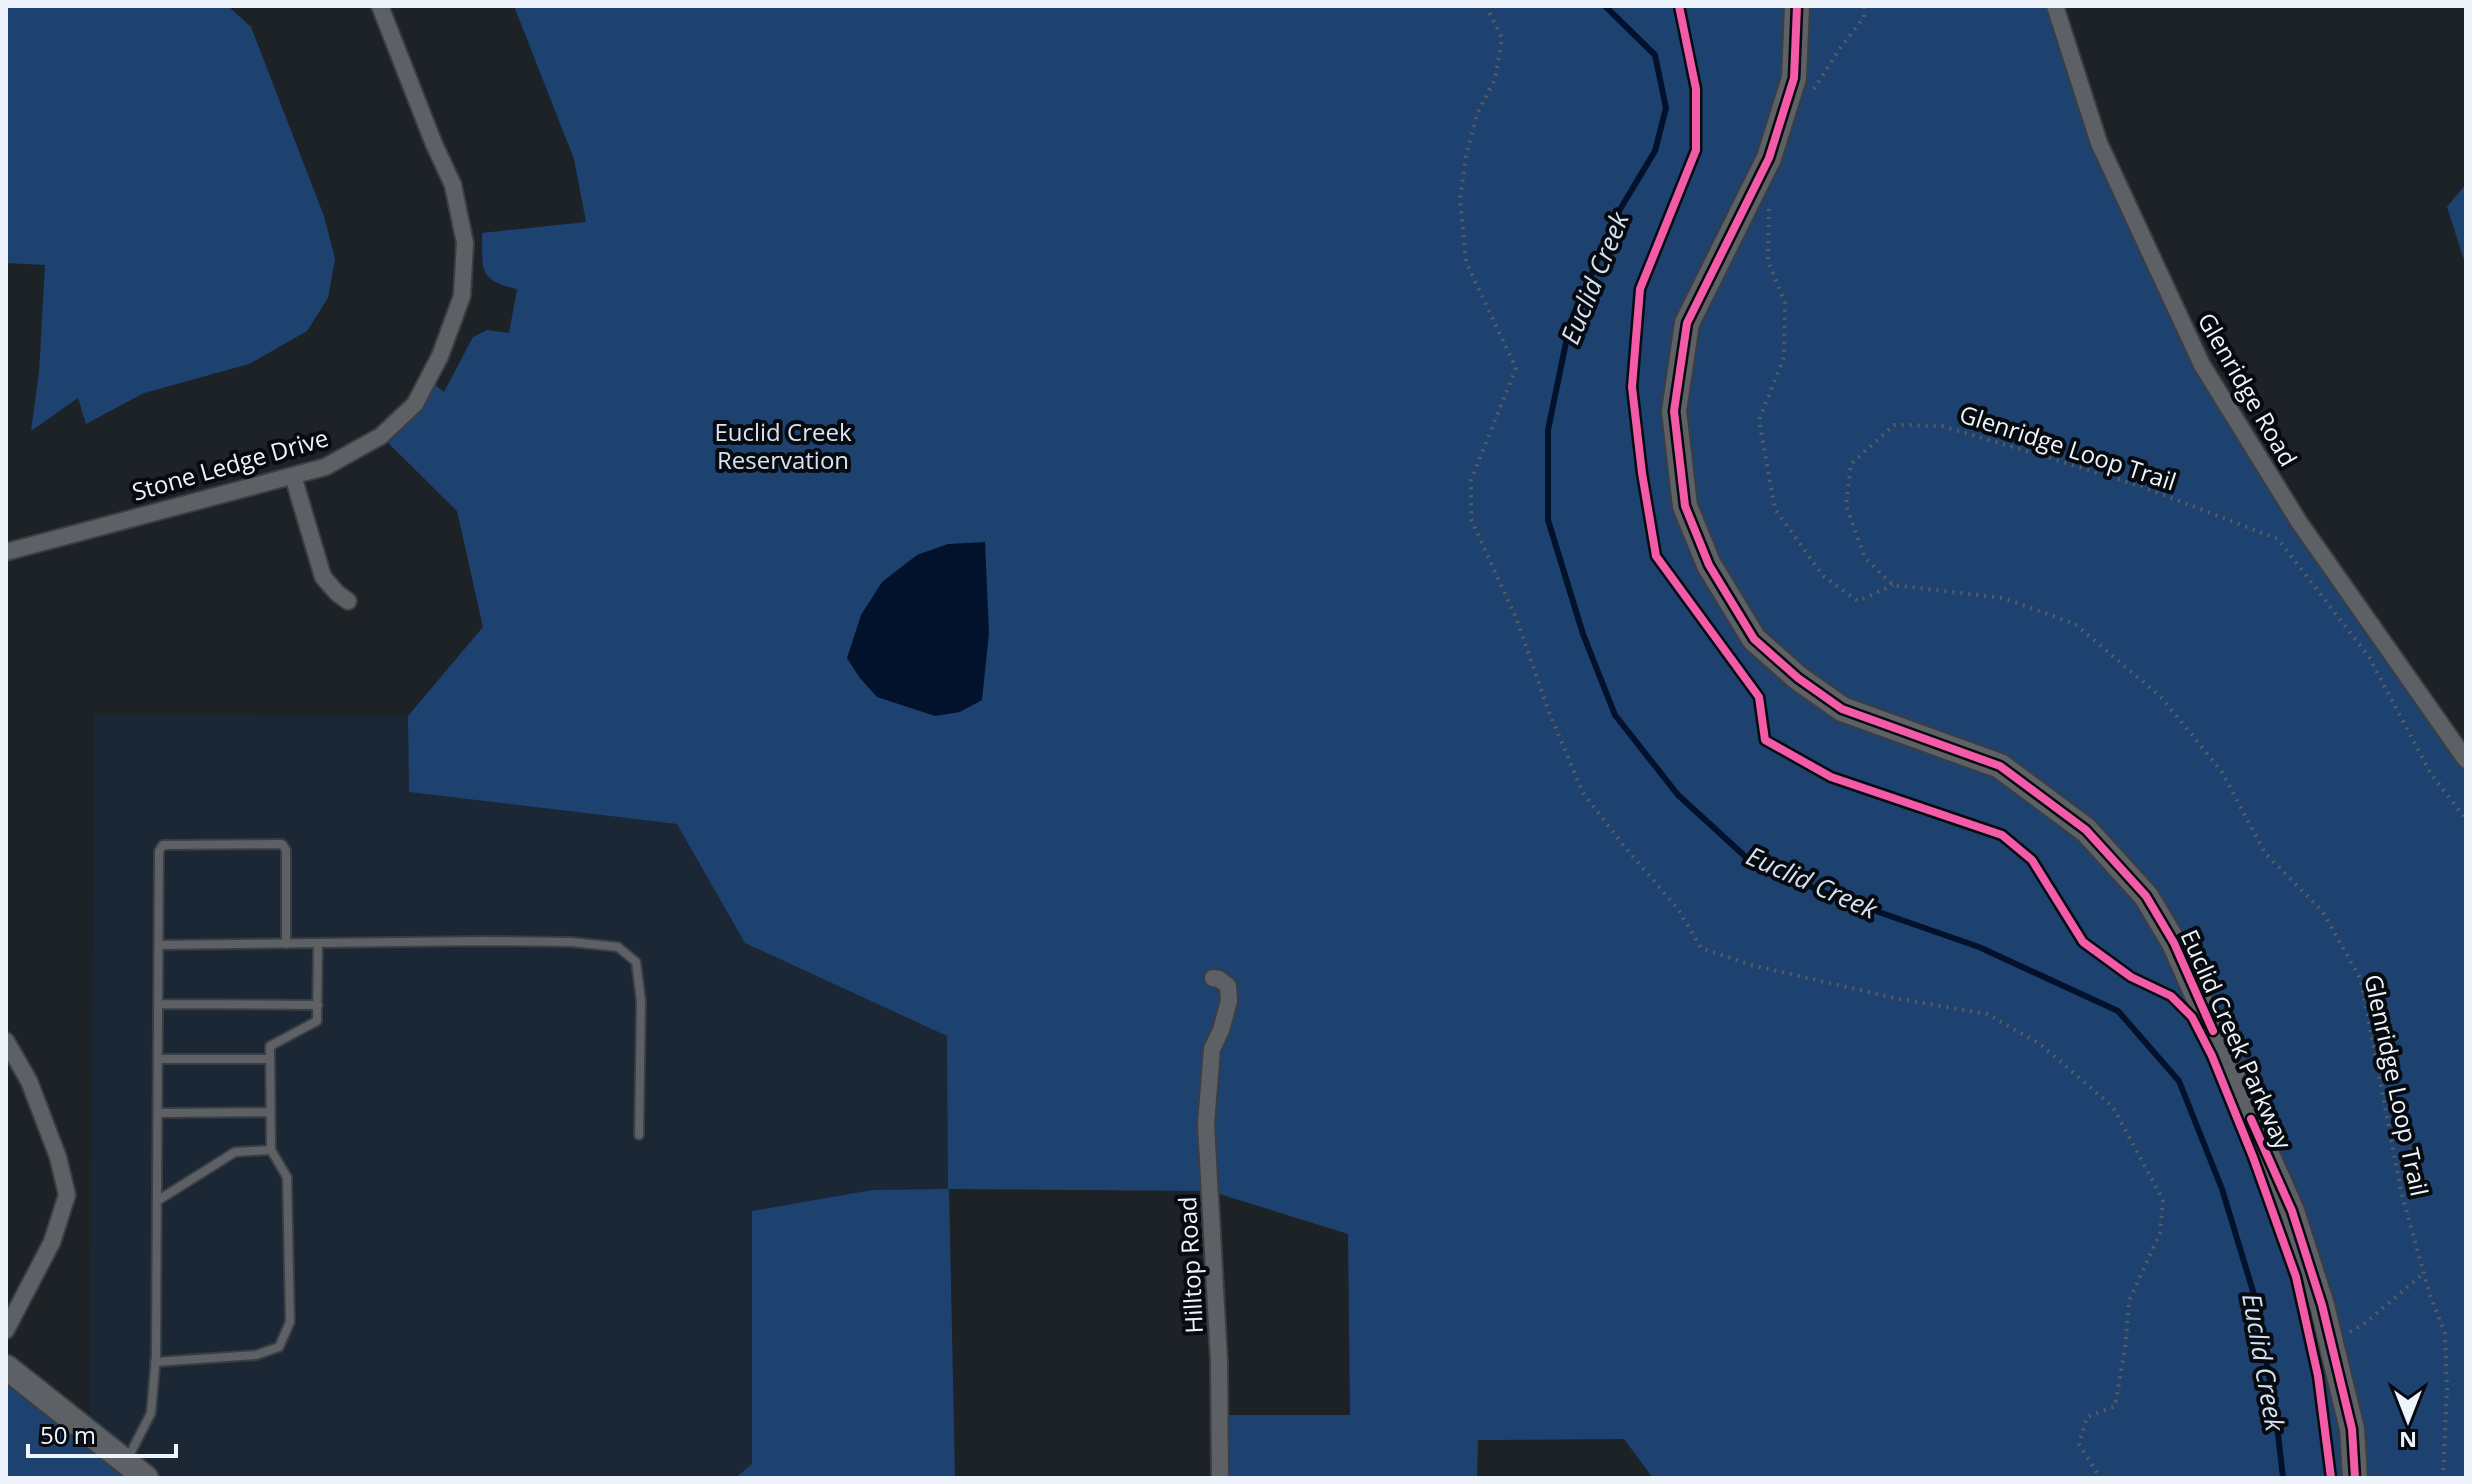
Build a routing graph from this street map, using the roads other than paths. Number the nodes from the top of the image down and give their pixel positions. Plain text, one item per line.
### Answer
1 (380, 6) edge
2 (1797, 6) edge
3 (2055, 6) edge
4 (293, 476) junction
5 (6, 552) edge
6 (348, 601) dead end
7 (2466, 760) edge
8 (318, 943) junction
9 (286, 944) junction
10 (159, 945) junction
11 (1213, 978) dead end
12 (159, 1004) junction
13 (318, 1005) junction
14 (6, 1041) edge
15 (159, 1059) junction
16 (270, 1059) junction
17 (270, 1112) junction
18 (159, 1113) junction
19 (639, 1135) dead end
20 (271, 1150) junction
21 (157, 1201) junction
22 (6, 1330) edge
23 (155, 1362) junction
24 (6, 1367) edge
25 (125, 1462) junction
26 (146, 1478) edge
27 (1220, 1478) edge
28 (2355, 1478) edge

1 - 4 street, Stone Ledge Drive
2 - 28 street, Euclid Creek Parkway
3 - 7 street, Glenridge Road
4 - 5 street, Stone Ledge Drive
4 - 6 street
8 - 9 lane
8 - 13 lane
8 - 19 lane
9 - 10 lane
9 - 10 lane
10 - 12 lane
11 - 27 street, Hilltop Road
12 - 13 lane
12 - 15 lane
13 - 16 lane
14 - 22 street
15 - 16 lane
15 - 18 lane
16 - 17 lane
17 - 18 lane
17 - 20 lane
18 - 21 lane
20 - 21 lane
20 - 23 lane
21 - 23 lane
23 - 25 lane
24 - 25 street
25 - 26 street

